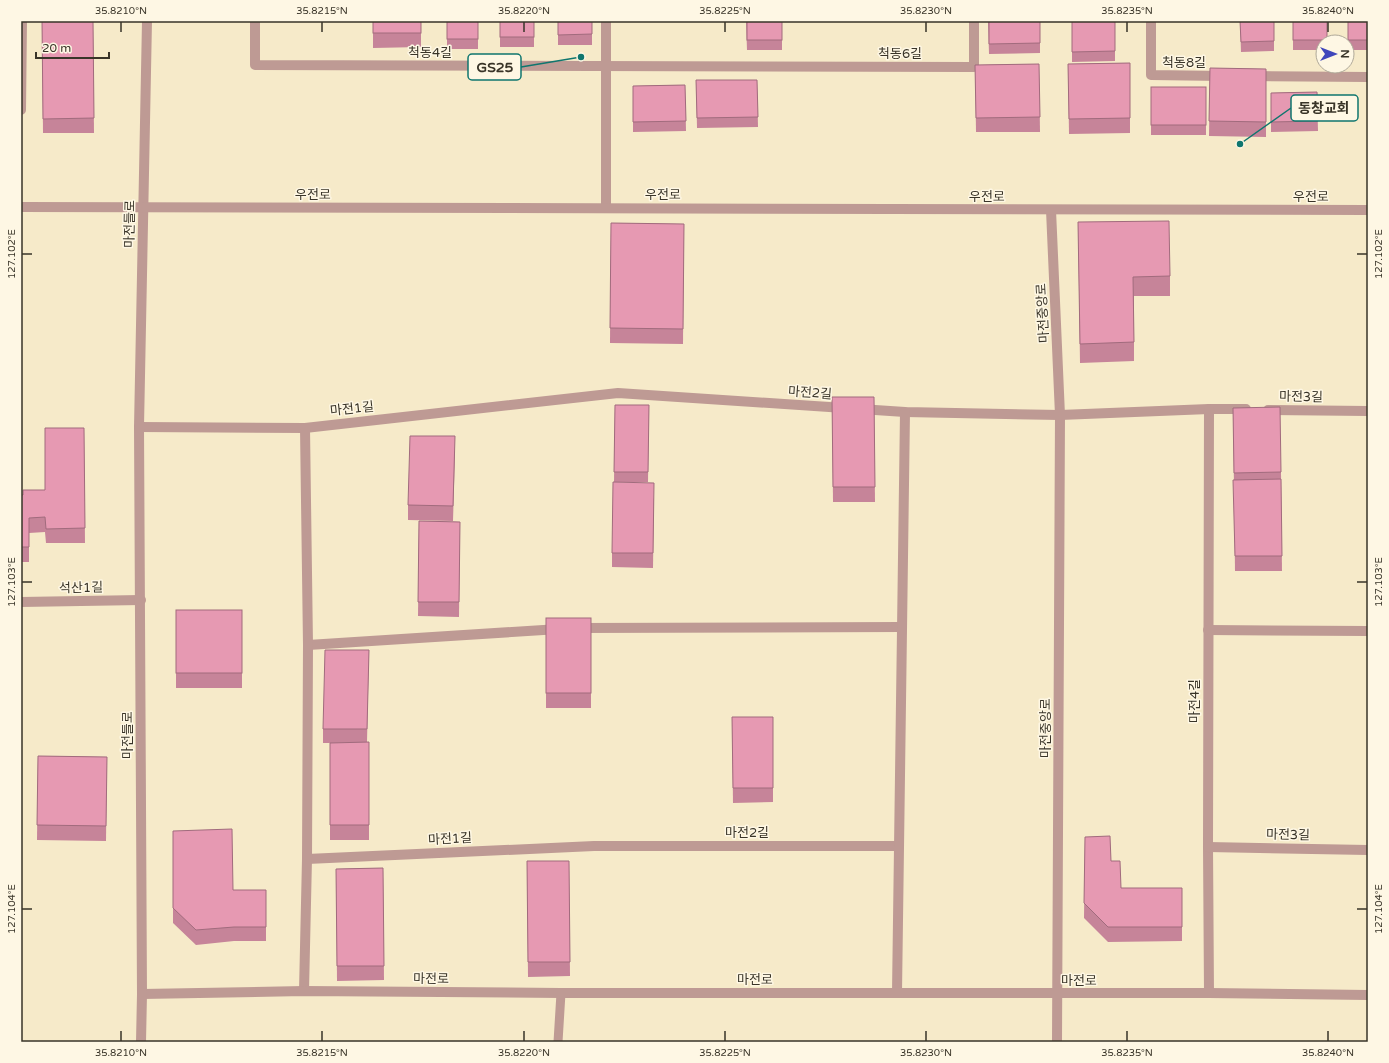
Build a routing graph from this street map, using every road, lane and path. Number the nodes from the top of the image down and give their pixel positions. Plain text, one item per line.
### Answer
1 (22, 21) edge
2 (147, 21) edge
3 (255, 21) edge
4 (606, 21) edge
5 (974, 21) edge
6 (1151, 21) edge
7 (605, 66) junction
8 (780, 66) joint
9 (22, 70) edge
10 (1228, 76) edge
11 (1244, 76) edge
12 (1368, 77) edge
13 (21, 110) edge
14 (21, 207) edge
15 (143, 207) junction
16 (606, 208) junction
17 (1051, 210) junction
18 (1368, 210) edge
19 (618, 393) joint
20 (1209, 409) junction
21 (1368, 411) edge
22 (905, 412) junction
23 (1060, 415) junction
24 (139, 427) junction
25 (305, 428) junction
26 (141, 600) junction
27 (21, 602) edge
28 (901, 627) junction
29 (1208, 630) junction
30 (1368, 631) edge
31 (308, 645) junction
32 (594, 846) joint
33 (899, 846) junction
34 (1208, 847) junction
35 (1368, 850) edge
36 (307, 859) junction
37 (304, 991) junction
38 (560, 993) junction
39 (897, 993) junction
40 (1209, 993) junction
41 (142, 994) junction
42 (1058, 994) junction
43 (1368, 995) edge
44 (141, 1042) edge
45 (558, 1042) edge
46 (1057, 1042) edge

1 - 9 street
2 - 15 street, 마전들로
3 - 7 street, 척동4길
4 - 7 street
5 - 8 street, 척동6길
6 - 10 street, 척동8길
7 - 8 street, 척동4길
7 - 16 street
9 - 13 street
11 - 12 street
14 - 15 street, 우전로
15 - 16 street, 우전로
15 - 24 street, 마전들로
16 - 17 street, 우전로
17 - 18 street, 우전로
17 - 23 street, 마전중앙로
19 - 22 street, 마전2길
19 - 25 street, 마전1길
20 - 21 street, 마전3길
20 - 23 street
20 - 29 street, 마전4길
22 - 23 street
22 - 28 street
23 - 42 street, 마전중앙로
24 - 25 street
24 - 26 street, 마전들로
25 - 31 street
26 - 27 street, 석산1길
26 - 41 street, 마전들로
28 - 31 street
28 - 33 street
29 - 30 street
29 - 34 street, 마전4길
31 - 36 street
32 - 33 street, 마전2길
32 - 36 street, 마전1길
33 - 39 street
34 - 35 street, 마전3길
34 - 40 street, 마전4길
36 - 37 street
37 - 38 street, 마전로
37 - 41 street, 마전로
38 - 39 street, 마전로
38 - 45 lane
39 - 42 street, 마전로
40 - 42 street, 마전로
40 - 43 street, 마전로
41 - 44 street, 마전들로
42 - 46 street, 마전중앙로

